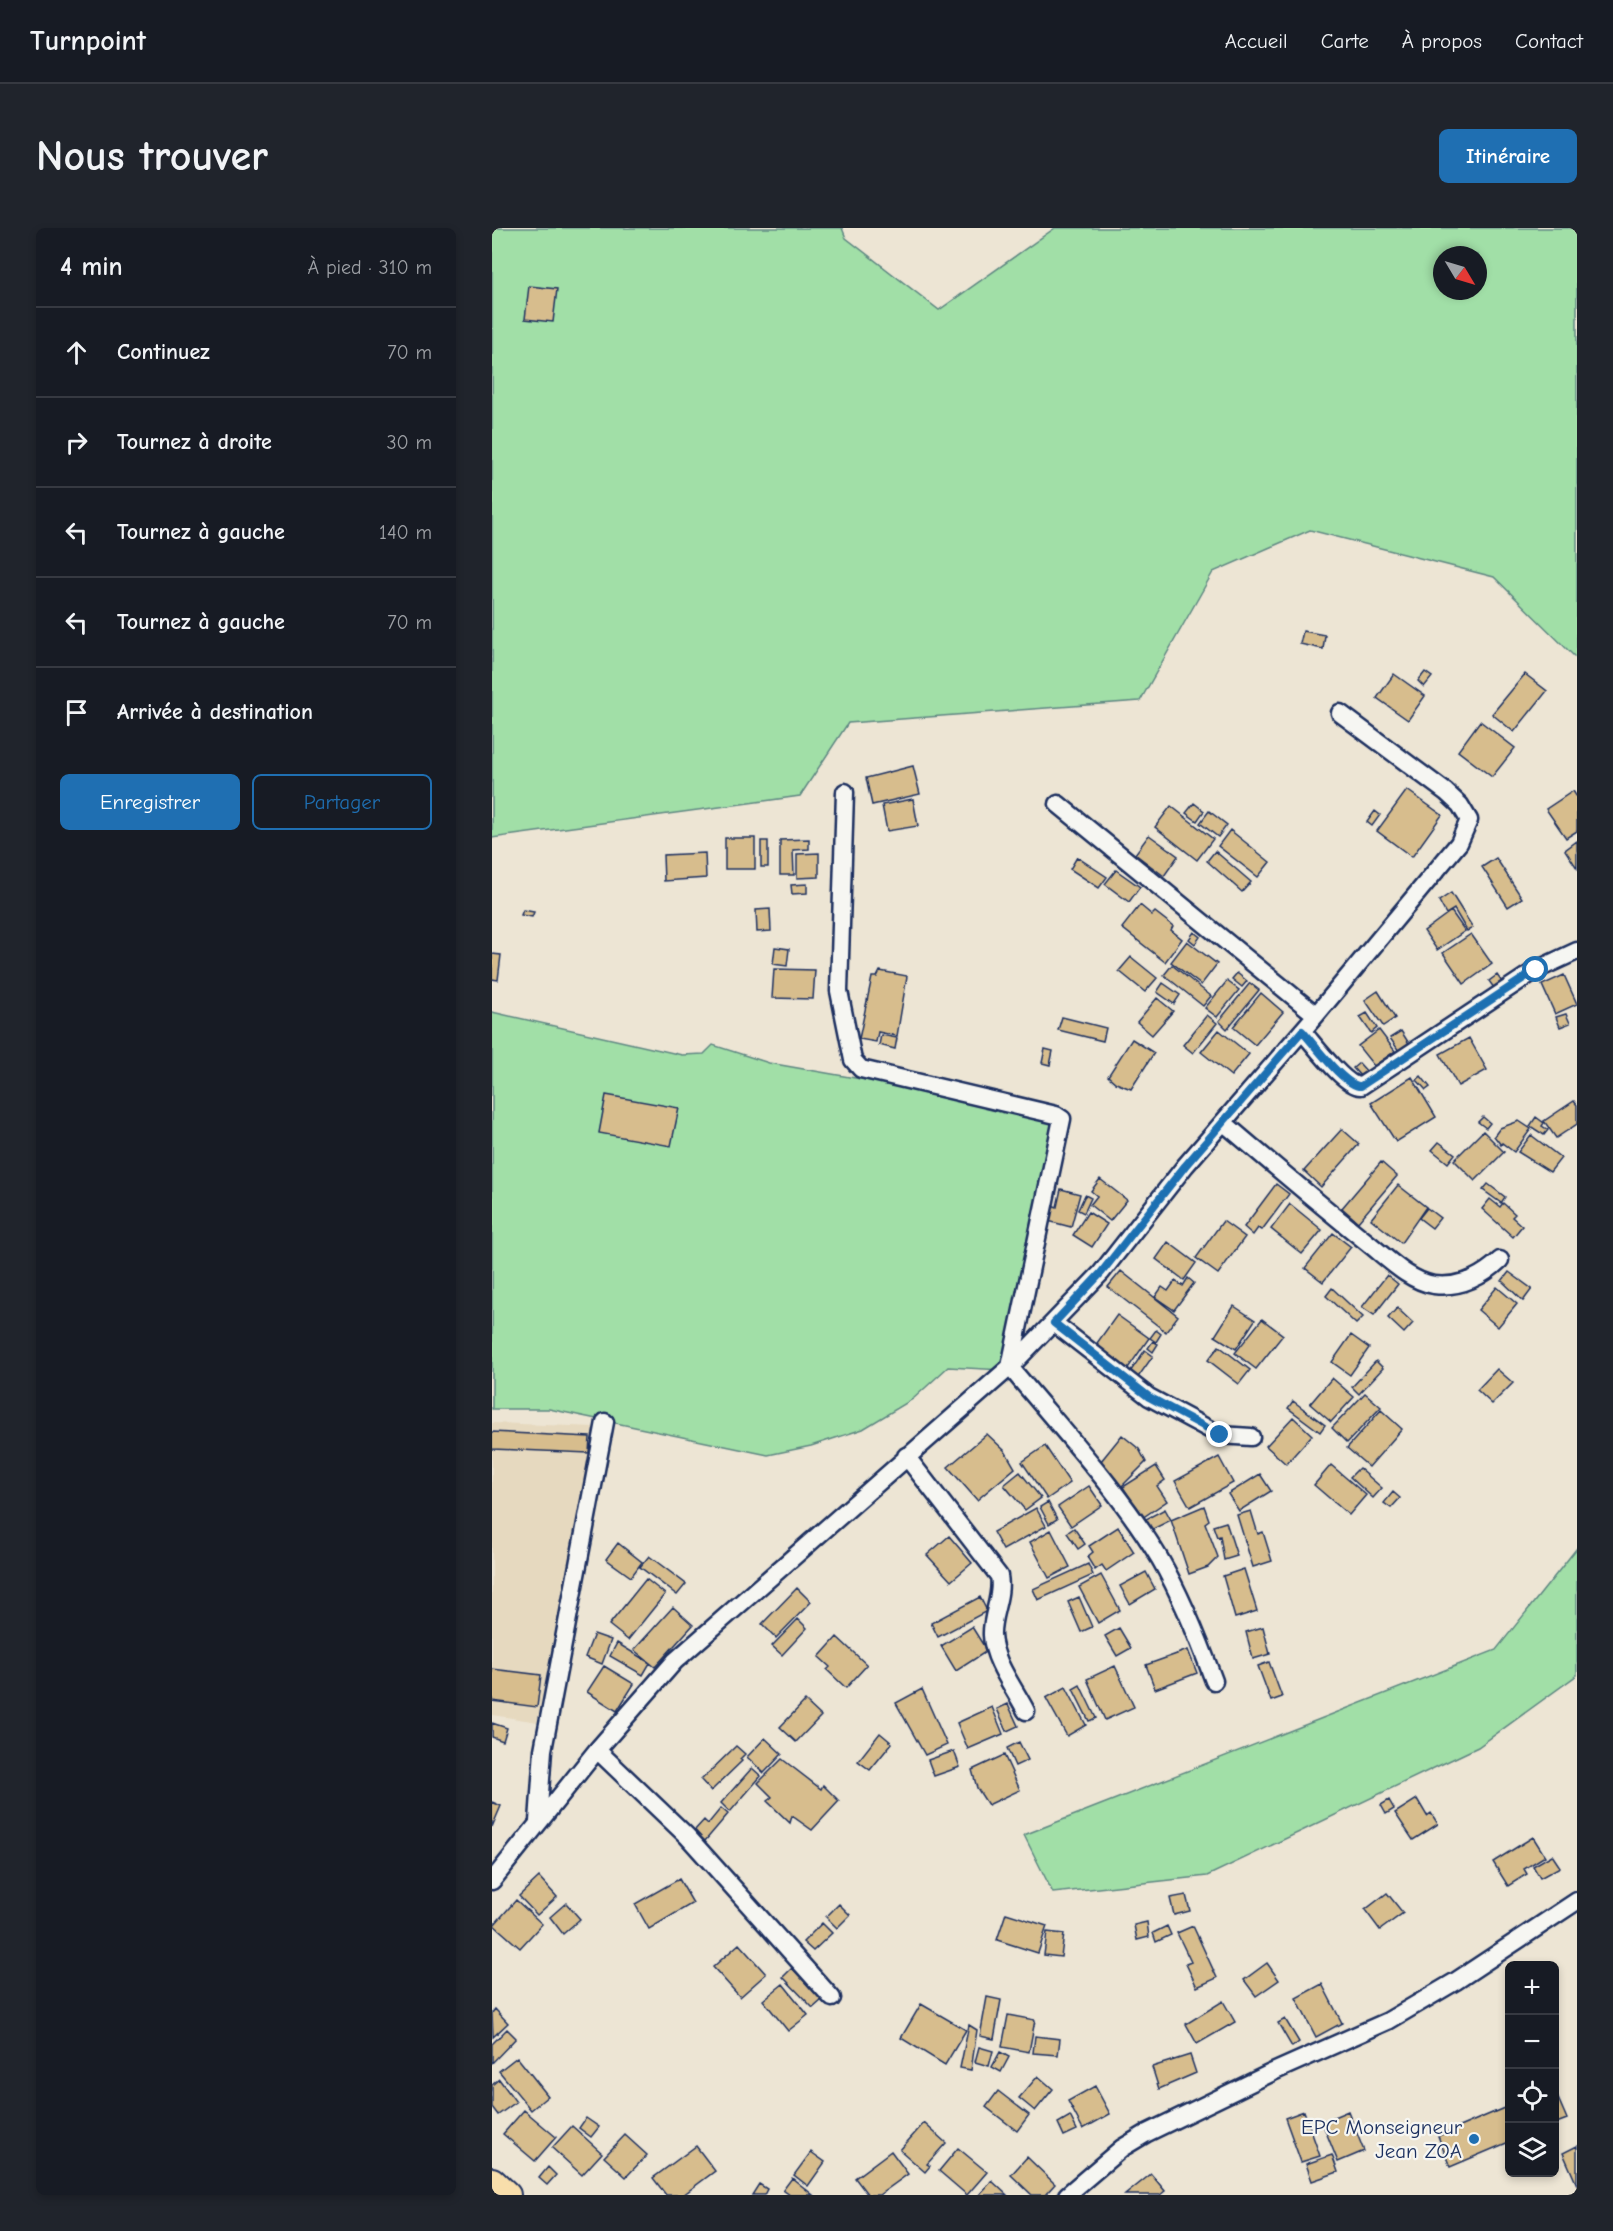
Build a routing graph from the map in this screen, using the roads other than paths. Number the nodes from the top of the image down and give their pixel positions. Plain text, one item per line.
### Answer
1 (1340, 712) dead end
2 (845, 792) dead end
3 (1058, 804) dead end
4 (1577, 951) edge
5 (1316, 1015) junction
6 (1302, 1031) junction
7 (1223, 1122) junction
8 (1500, 1260) dead end
9 (1054, 1323) junction
10 (1010, 1367) junction
11 (605, 1422) dead end
12 (1251, 1437) dead end
13 (906, 1456) junction
14 (1214, 1681) dead end
15 (1026, 1711) dead end
16 (597, 1750) junction
17 (538, 1822) junction
18 (492, 1881) edge
19 (1577, 1901) edge
20 (832, 1998) dead end
21 (492, 2181) edge
22 (507, 2195) edge
23 (1067, 2195) edge

1 - 5 street
2 - 10 street
3 - 5 street
4 - 6 street
5 - 6 street
6 - 7 street
7 - 8 street
7 - 9 street
9 - 10 street
9 - 12 street
10 - 13 street
10 - 14 street
11 - 17 street
13 - 15 street
13 - 16 street
16 - 17 street
16 - 20 street
17 - 18 street
19 - 23 street
21 - 22 main road

